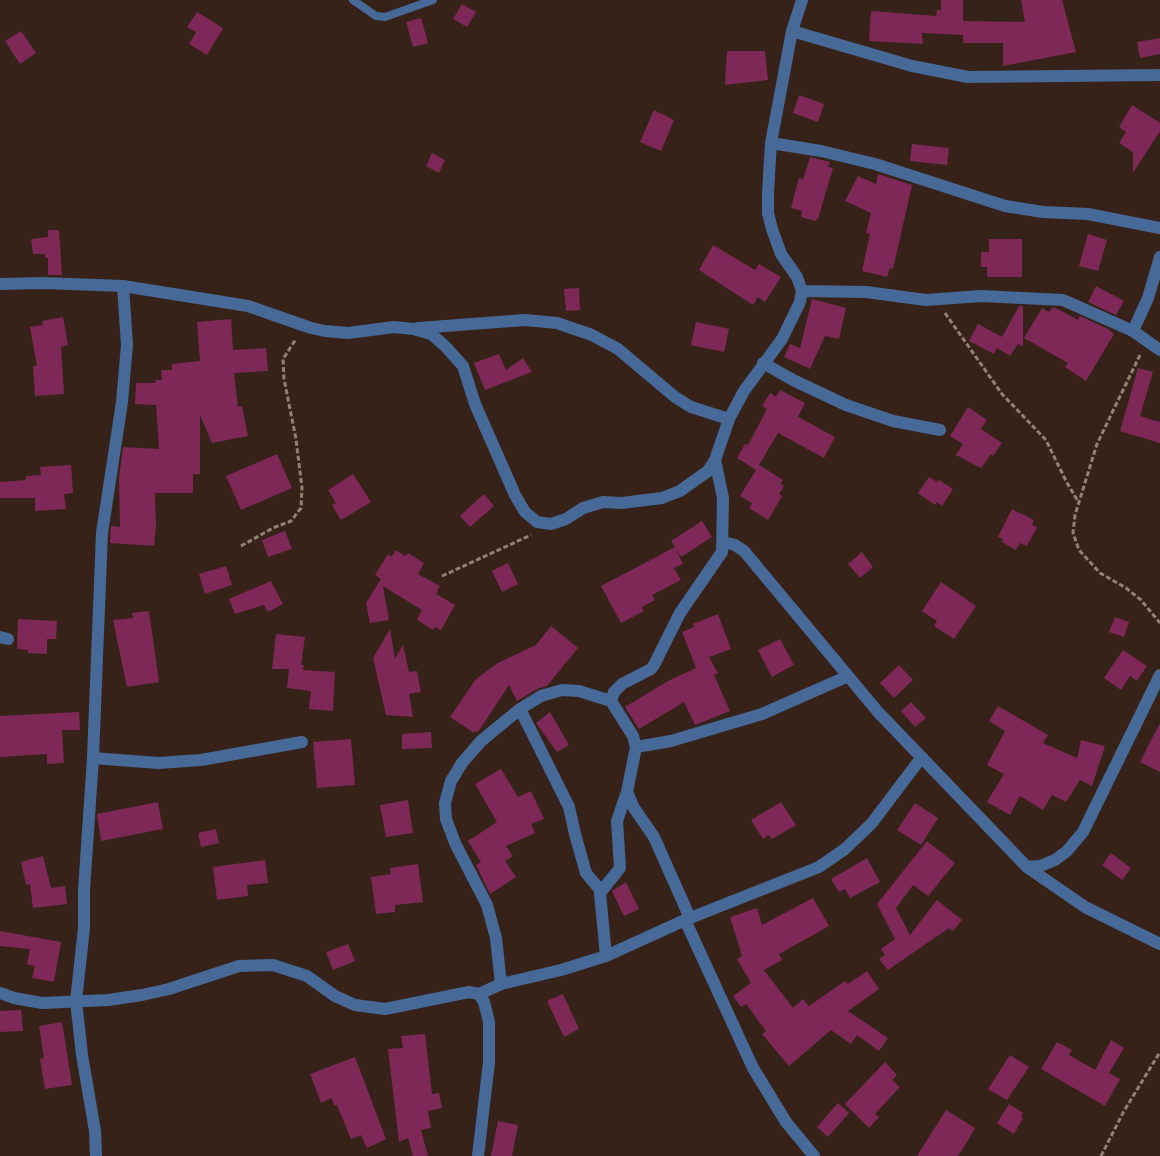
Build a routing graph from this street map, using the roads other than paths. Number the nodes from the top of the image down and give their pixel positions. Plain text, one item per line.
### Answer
1 (353, 0) edge
2 (433, 0) edge
3 (802, 0) edge
4 (792, 31) junction
5 (1160, 74) edge
6 (771, 143) junction
7 (1160, 228) edge
8 (1160, 257) edge
9 (0, 284) edge
10 (123, 286) junction
11 (802, 290) junction
12 (413, 329) junction
13 (1133, 331) junction
14 (1160, 350) edge
15 (763, 363) junction
16 (729, 419) junction
17 (940, 430) dead end
18 (715, 460) junction
19 (723, 542) junction
20 (1160, 675) edge
21 (846, 677) junction
22 (611, 701) junction
23 (520, 709) junction
24 (302, 742) dead end
25 (636, 747) junction
26 (92, 758) junction
27 (921, 758) junction
28 (627, 792) junction
29 (1027, 867) junction
30 (601, 891) junction
31 (687, 919) junction
32 (1160, 944) edge
33 (606, 956) junction
34 (501, 984) junction
35 (0, 993) edge
36 (479, 994) junction
37 (76, 1001) junction
38 (96, 1156) edge
39 (478, 1156) edge
40 (814, 1156) edge

1 - 2 lane
3 - 4 street
4 - 5 street
4 - 6 street
6 - 7 street
6 - 11 street
8 - 13 street
9 - 10 street
10 - 12 street
10 - 26 street
11 - 13 street
11 - 15 street
12 - 16 street
12 - 18 street
13 - 14 street
15 - 16 street
15 - 17 street
16 - 18 street
18 - 19 street
19 - 21 street
19 - 22 street
20 - 29 street
21 - 25 street
21 - 27 street
22 - 23 street
22 - 25 street
23 - 30 street
23 - 34 street
24 - 26 street
25 - 28 street
26 - 37 street
27 - 29 street
27 - 31 street
28 - 30 street
28 - 31 street
29 - 32 street
30 - 33 street
31 - 33 street
31 - 40 street
33 - 34 street
34 - 36 street
35 - 37 street
36 - 37 street
36 - 39 street
37 - 38 street

